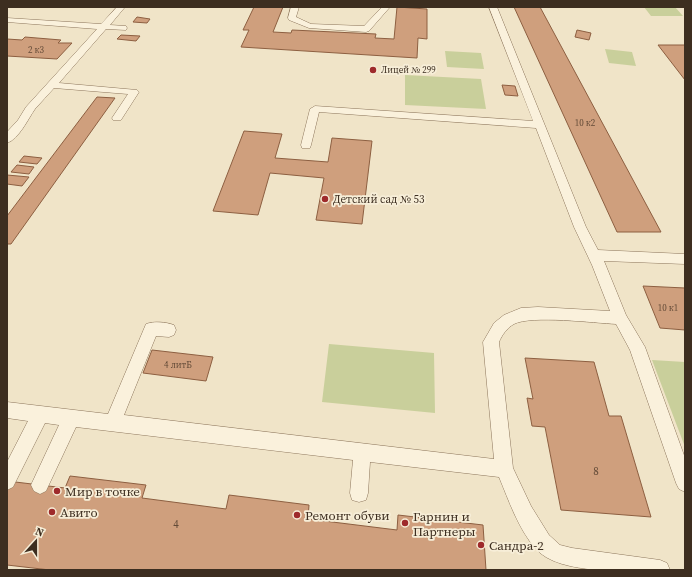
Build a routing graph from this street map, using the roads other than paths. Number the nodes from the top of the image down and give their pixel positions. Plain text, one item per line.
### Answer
1 (121, 7) edge
2 (295, 7) edge
3 (386, 7) edge
4 (493, 7) edge
5 (7, 20) edge
6 (104, 26) junction
7 (123, 28) dead end
8 (51, 85) junction
9 (117, 118) dead end
10 (7, 120) edge
11 (22, 122) junction
12 (539, 125) junction
13 (7, 139) edge
14 (306, 145) dead end
15 (594, 255) junction
16 (685, 259) edge
17 (620, 318) junction
18 (170, 330) dead end
19 (7, 410) edge
20 (41, 414) junction
21 (71, 418) junction
22 (112, 422) junction
23 (362, 452) junction
24 (504, 469) junction
25 (7, 481) edge
26 (685, 484) edge
27 (40, 485) dead end
28 (358, 493) dead end
29 (660, 570) edge

1 - 6 lane
2 - 3 lane
4 - 12 lane
5 - 6 lane
6 - 7 lane
6 - 8 lane
8 - 9 lane
8 - 11 lane
10 - 11 lane
11 - 13 lane
12 - 14 lane
12 - 15 lane
15 - 16 lane
15 - 17 lane
17 - 24 lane
17 - 26 lane
18 - 22 lane
19 - 20 lane
20 - 21 lane
20 - 25 lane
21 - 22 lane
21 - 27 lane
22 - 23 lane
23 - 24 lane
23 - 28 lane
24 - 29 lane

